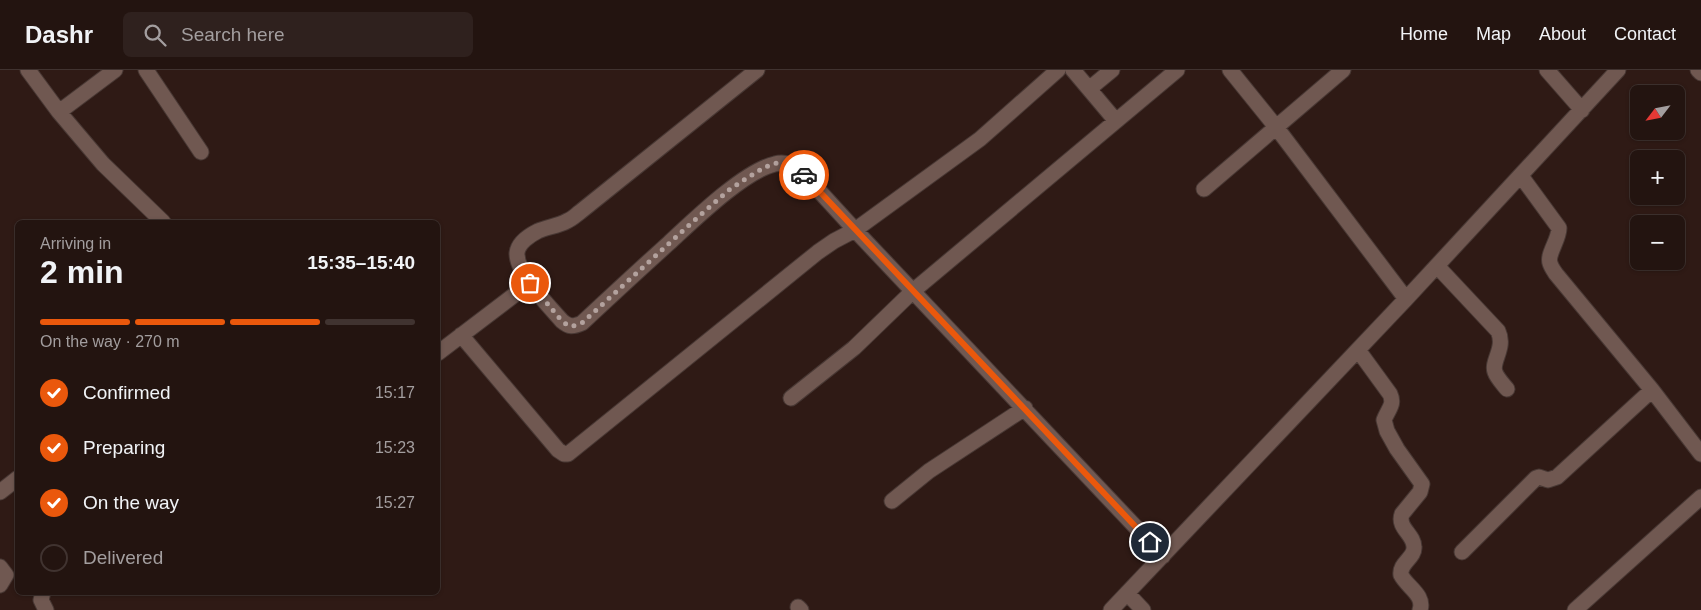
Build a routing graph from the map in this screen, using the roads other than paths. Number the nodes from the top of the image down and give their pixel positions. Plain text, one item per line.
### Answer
1 (28, 70) edge
2 (115, 70) edge
3 (146, 70) edge
4 (758, 70) edge
5 (1058, 70) edge
6 (1073, 70) edge
7 (1112, 70) edge
8 (1177, 70) edge
9 (1343, 70) edge
10 (1547, 70) edge
11 (1618, 70) edge
12 (1234, 71) edge
13 (1089, 89) junction
14 (1582, 110) junction
15 (59, 112) junction
16 (1116, 121) junction
17 (1276, 127) junction
18 (201, 152) dead end
19 (1521, 176) junction
20 (1204, 189) dead end
21 (161, 220) edge
22 (855, 230) junction
23 (1437, 266) junction
24 (530, 283) junction
25 (912, 291) junction
26 (1406, 298) junction
27 (461, 336) junction
28 (1358, 350) junction
29 (440, 352) edge
30 (1507, 389) dead end
31 (1652, 390) junction
32 (791, 398) dead end
33 (1025, 408) junction
34 (1701, 454) edge
35 (15, 480) edge
36 (0, 492) edge
37 (1701, 497) edge
38 (892, 501) dead end
39 (1462, 552) dead end
40 (1163, 556) junction
41 (0, 567) edge
42 (0, 586) edge
43 (1127, 592) junction
44 (42, 595) edge
45 (46, 610) edge
46 (1111, 610) edge
47 (1143, 610) edge
48 (1420, 610) edge
49 (1575, 610) edge

1 - 15 street
2 - 15 street
3 - 18 street
4 - 24 street
5 - 22 street
6 - 13 street
7 - 13 street
8 - 16 street
9 - 17 street
10 - 14 street
11 - 14 street
12 - 17 street
13 - 16 street
14 - 19 street
15 - 21 street
16 - 25 street
17 - 20 street
17 - 26 street
19 - 23 street
19 - 31 street
22 - 24 street
22 - 25 street
22 - 27 street
23 - 26 street
23 - 30 street
24 - 27 street
25 - 32 street
25 - 33 street
26 - 28 street
27 - 29 street
28 - 40 street
28 - 48 street
31 - 34 street
31 - 39 street
33 - 38 street
33 - 40 street
35 - 36 street
37 - 49 street
40 - 43 street
41 - 42 street
43 - 46 street
43 - 47 street
44 - 45 street

